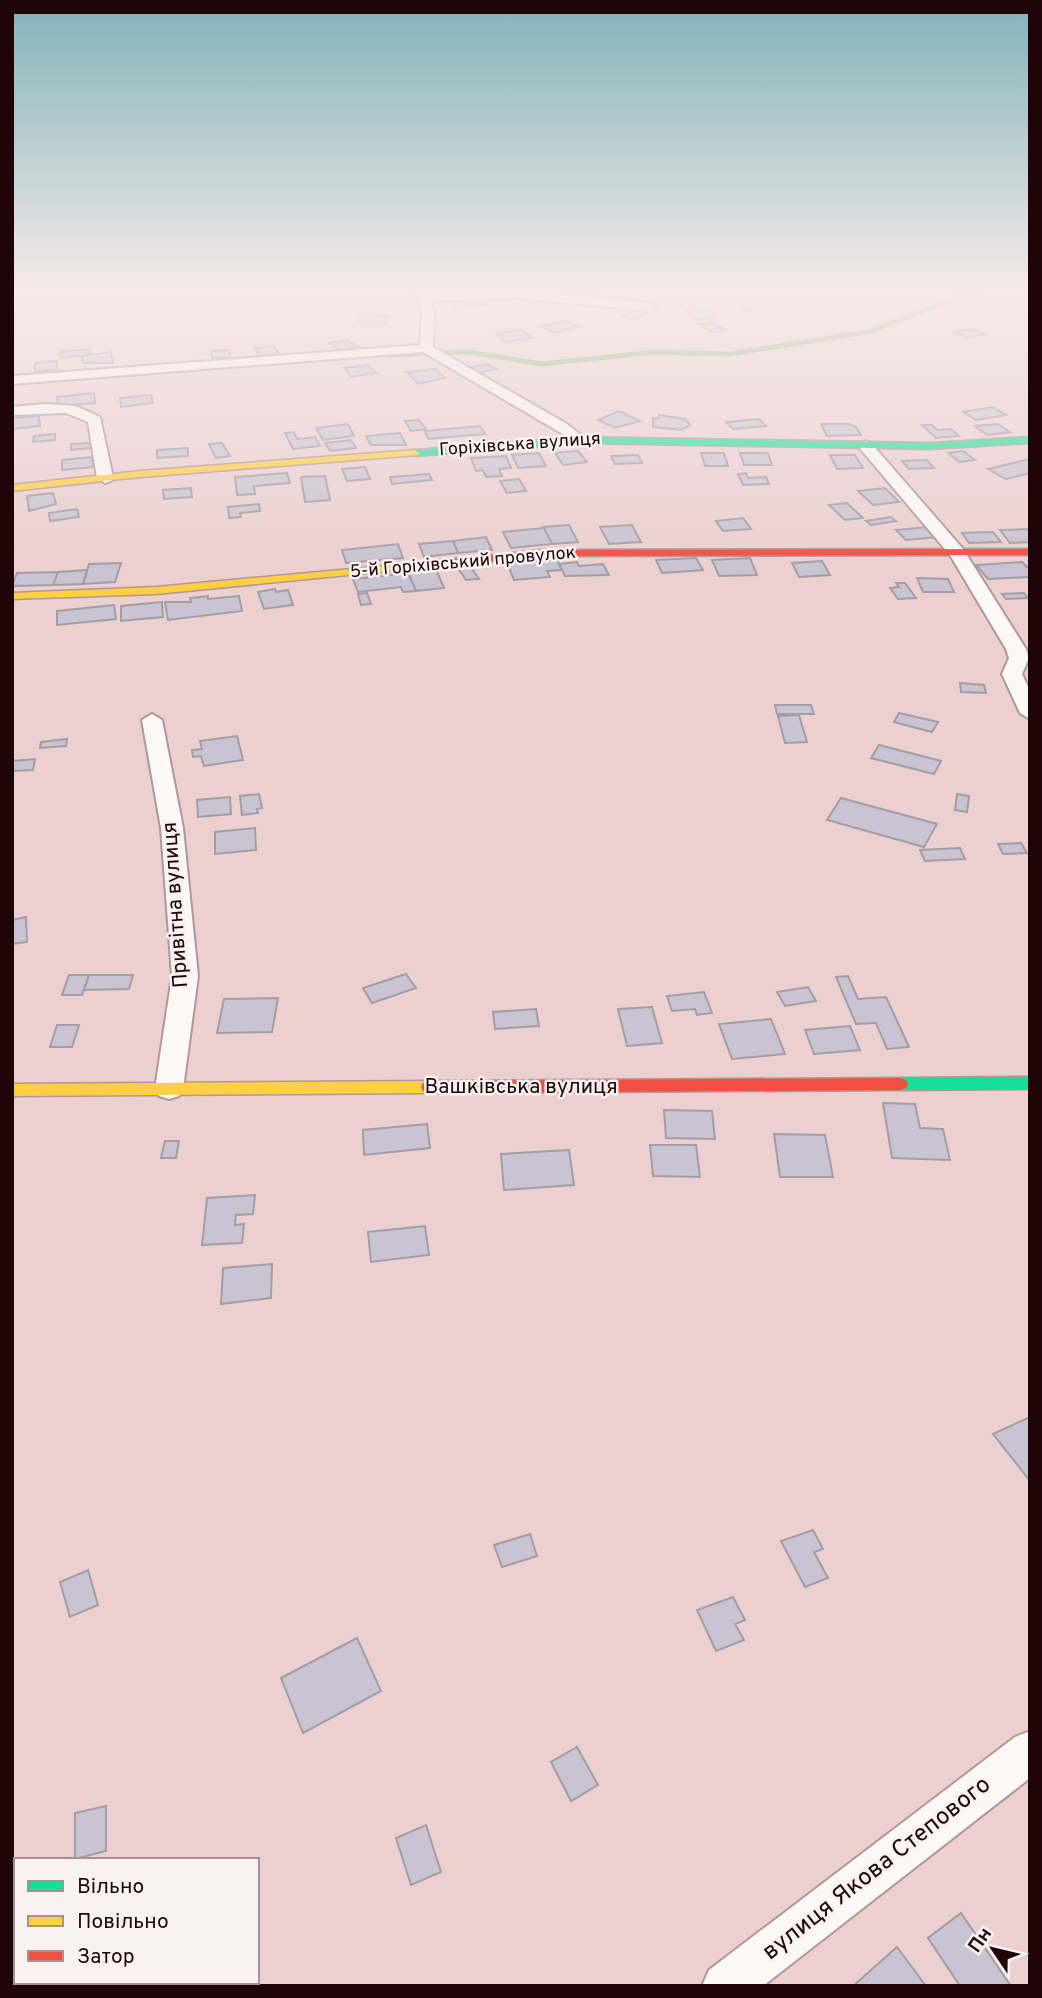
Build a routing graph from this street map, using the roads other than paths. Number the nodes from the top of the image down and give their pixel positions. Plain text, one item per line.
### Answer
1 (478, 381) edge
2 (12, 411) edge
3 (580, 440) junction
4 (1030, 440) edge
5 (866, 446) junction
6 (105, 478) junction
7 (12, 488) edge
8 (1030, 552) edge
9 (957, 553) junction
10 (12, 596) edge
11 (1030, 713) edge
12 (152, 720) dead end
13 (1030, 1083) edge
14 (169, 1089) junction
15 (12, 1090) edge
16 (1030, 1752) edge
17 (725, 1986) edge

1 - 3 street
2 - 6 street
3 - 5 street, Горіхівська вулиця
3 - 6 street, Горіхівська вулиця
4 - 5 street, Горіхівська вулиця
5 - 9 street
6 - 7 street, Горіхівська вулиця
8 - 9 street, 5-й Горіхівський провулок
9 - 10 street, 5-й Горіхівський провулок
9 - 11 street
12 - 14 street, Привітна вулиця
13 - 14 street, Вашківська вулиця
14 - 15 street, Вашківська вулиця
16 - 17 street, вулиця Якова Степового

